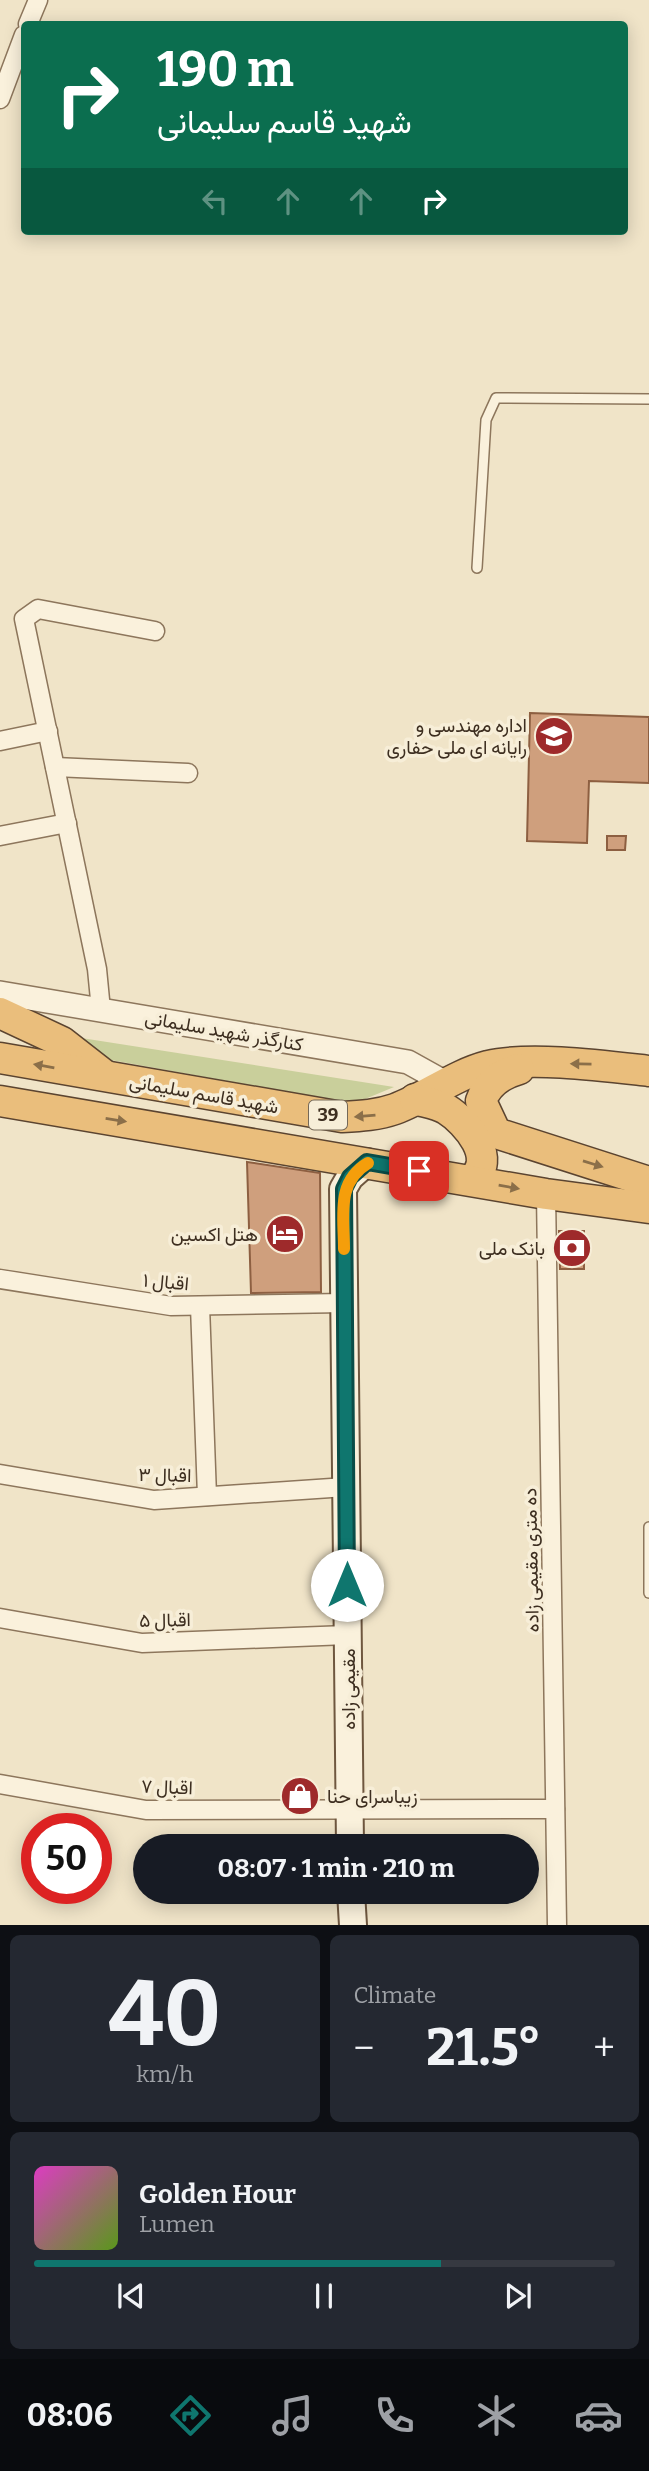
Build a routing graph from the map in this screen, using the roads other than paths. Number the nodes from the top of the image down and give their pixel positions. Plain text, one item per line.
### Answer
1 (38, 0) edge
2 (29, 21) edge
3 (21, 43) edge
4 (0, 99) edge
5 (649, 399) edge
6 (477, 568) dead end
7 (155, 631) dead end
8 (48, 731) junction
9 (0, 741) edge
10 (55, 767) junction
11 (188, 773) dead end
12 (67, 823) junction
13 (0, 836) edge
14 (0, 993) edge
15 (101, 1010) junction
16 (0, 1013) edge
17 (0, 1058) edge
18 (543, 1064) junction
19 (649, 1071) edge
20 (106, 1077) junction
21 (444, 1082) junction
22 (415, 1099) junction
23 (0, 1101) edge
24 (327, 1155) junction
25 (367, 1162) junction
26 (471, 1180) junction
27 (649, 1182) edge
28 (546, 1194) junction
29 (649, 1208) edge
30 (0, 1279) edge
31 (337, 1303) junction
32 (200, 1306) junction
33 (0, 1474) edge
34 (339, 1487) junction
35 (207, 1496) junction
36 (649, 1527) edge
37 (649, 1593) edge
38 (0, 1618) edge
39 (340, 1634) junction
40 (0, 1784) edge
41 (555, 1809) junction
42 (342, 1811) junction
43 (338, 1834) edge
44 (347, 1834) edge
45 (338, 1904) edge
46 (352, 1904) edge
47 (339, 1925) edge
48 (353, 1925) edge
49 (557, 1925) edge

1 - 2 street
3 - 4 street
5 - 6 lane
7 - 8 street
8 - 9 street
8 - 10 street
10 - 11 street
10 - 12 street
12 - 13 street
12 - 15 street
14 - 15 street, کنارگذر شهید سلیمانی
15 - 21 street, کنارگذر شهید سلیمانی
16 - 20 highway
20 -> 17 highway, شهید قاسم سلیمانی / 39
19 -> 18 highway, شهید قاسم سلیمانی / 39
18 - 21 highway, شهید قاسم سلیمانی / 39
18 -> 27 highway
22 -> 20 highway, شهید قاسم سلیمانی / 39
21 - 22 highway, شهید قاسم سلیمانی / 39
22 - 26 highway
23 -> 24 highway, شهید قاسم سلیمانی / 39
24 - 25 highway, شهید قاسم سلیمانی / 39
24 - 31 main road
25 - 26 highway, شهید قاسم سلیمانی / 39
25 - 31 main road
26 -> 28 highway, شهید قاسم سلیمانی / 39
28 - 29 highway, شهید قاسم سلیمانی / 39
28 - 41 street, ده متری مقیمی زاده
30 - 32 street, اقبال ۱
31 - 32 street, اقبال ۱
31 - 34 main road
32 - 35 street
33 - 35 street, اقبال ۳
34 - 35 street, اقبال ۳
34 - 39 main road
36 - 37 lane
38 - 39 street, اقبال ۵
39 - 42 main road
40 - 42 street, اقبال ۷
41 - 42 street, اقبال ۷
41 - 49 street, ده متری مقیمی زاده
42 - 43 main road
42 - 44 main road
45 - 47 main road
46 - 48 main road

